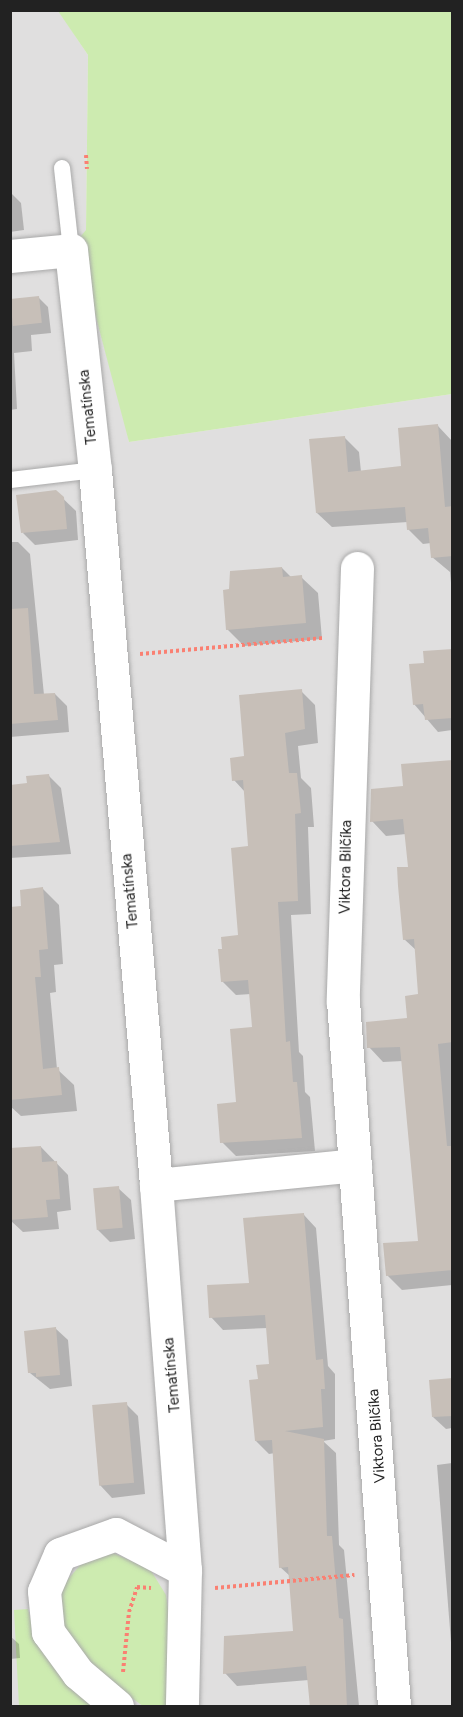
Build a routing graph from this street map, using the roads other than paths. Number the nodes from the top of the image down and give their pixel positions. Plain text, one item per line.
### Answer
1 (62, 168) dead end
2 (71, 250) junction
3 (22, 255) edge
4 (95, 470) junction
5 (10, 480) edge
6 (357, 568) dead end
7 (355, 1165) junction
8 (156, 1185) junction
9 (173, 1579) junction
10 (120, 1695) edge
11 (182, 1707) edge
12 (394, 1707) edge

1 - 2 lane
2 - 3 street
2 - 4 street, Tematínska
4 - 5 lane
4 - 8 street, Tematínska
6 - 7 street, Viktora Bilčíka
7 - 8 street
7 - 12 street, Viktora Bilčíka
8 - 9 street, Tematínska
9 - 10 street
9 - 11 street, Tematínska

